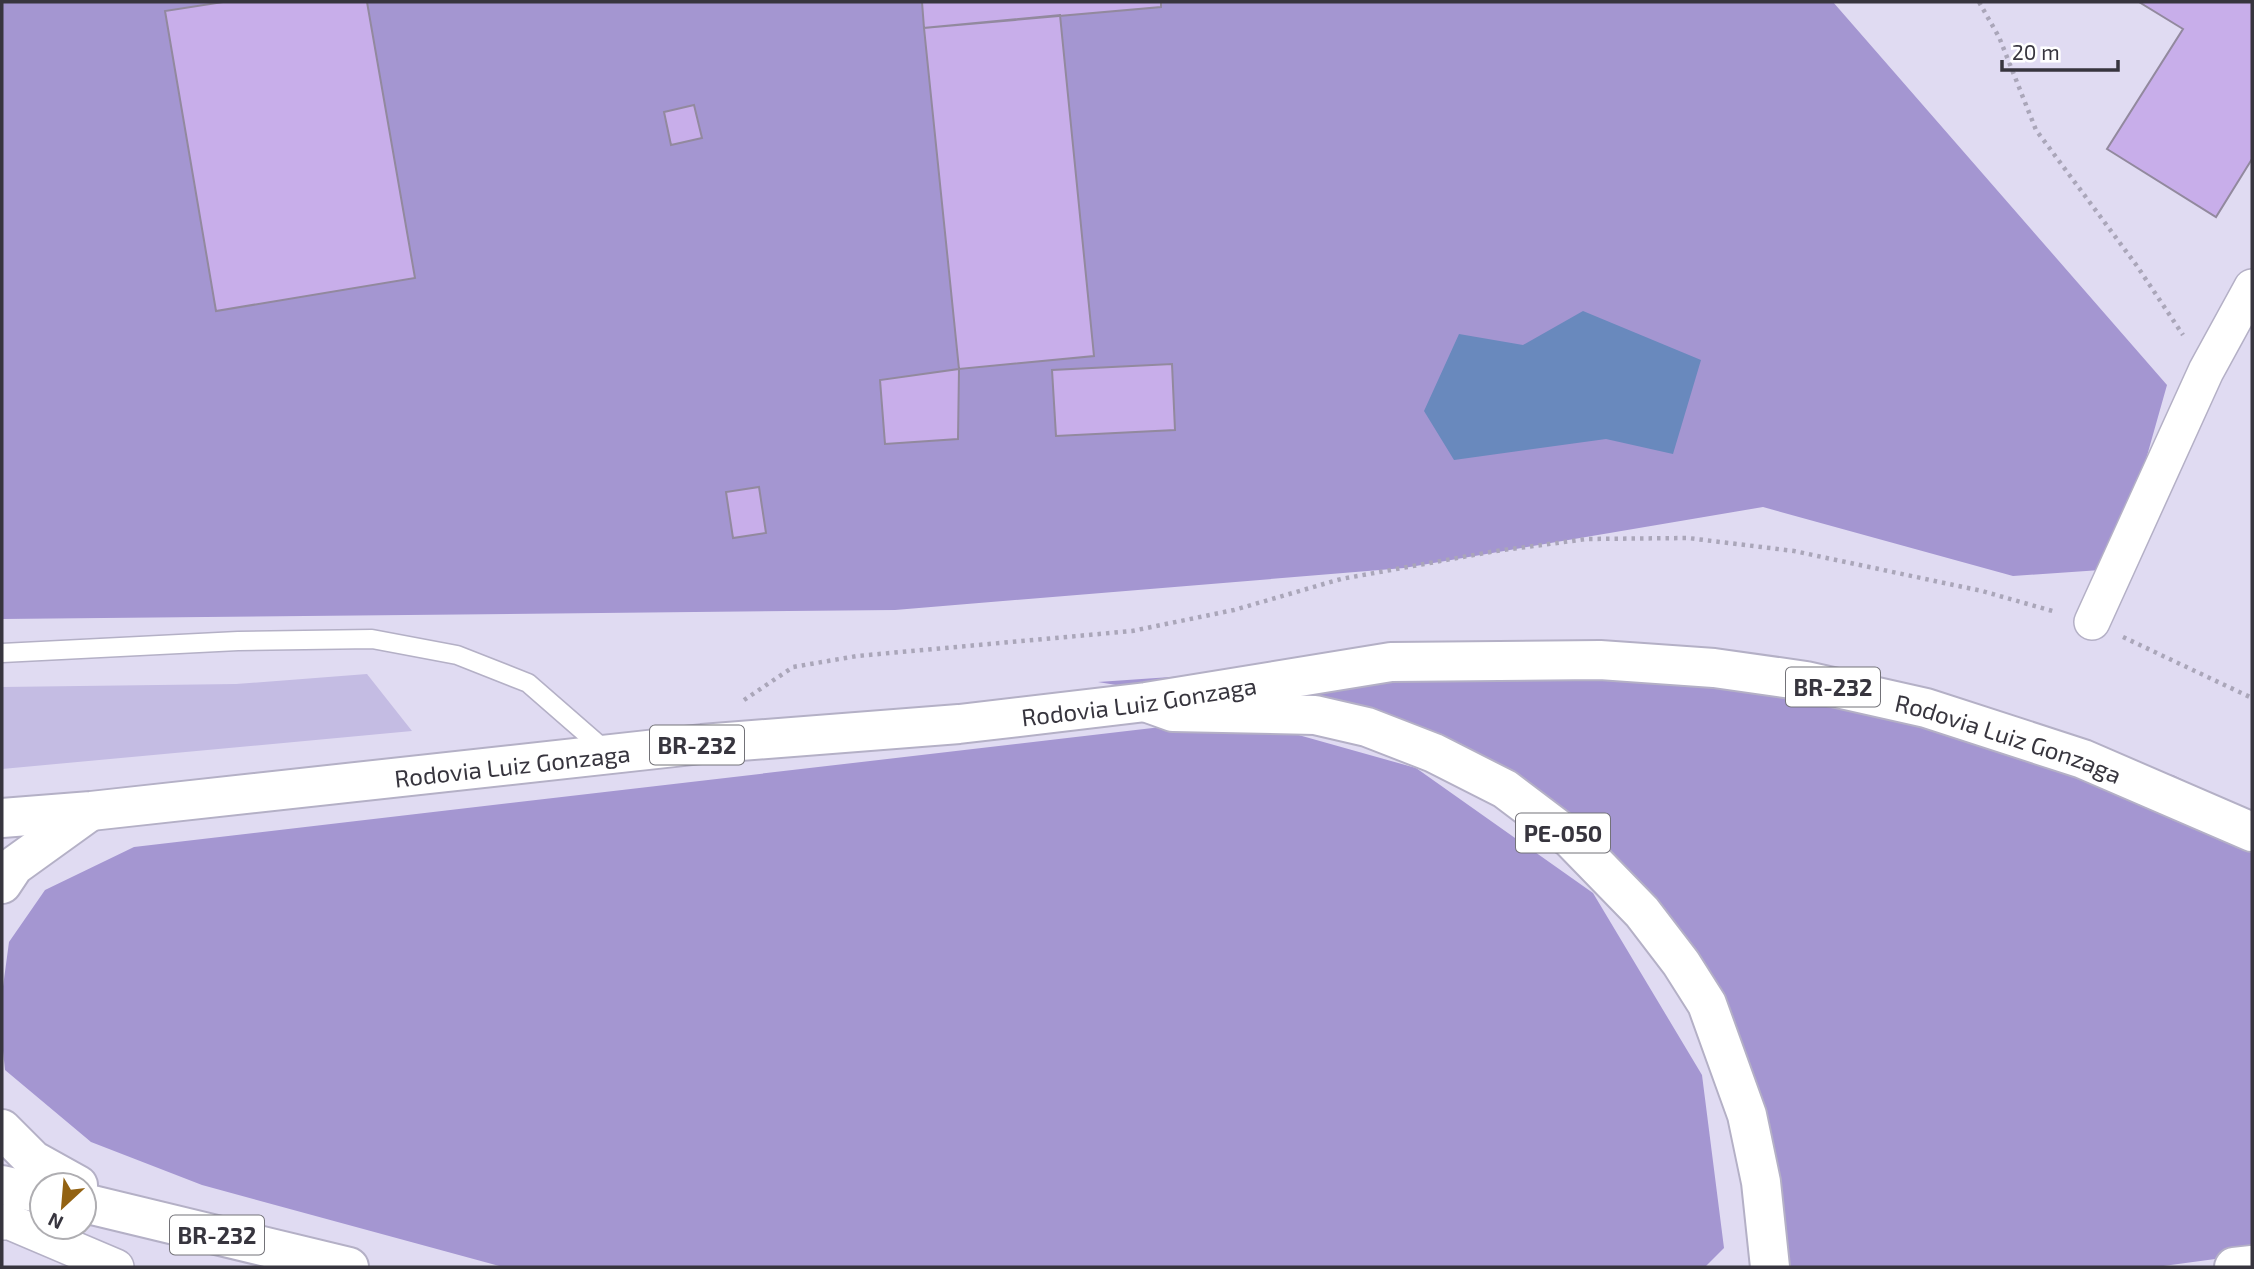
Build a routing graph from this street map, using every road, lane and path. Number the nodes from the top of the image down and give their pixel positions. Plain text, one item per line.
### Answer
1 (1979, 2) edge
2 (2252, 287) edge
3 (2206, 371) junction
4 (2092, 622) junction
5 (2, 653) edge
6 (2252, 698) edge
7 (1146, 702) junction
8 (702, 744) junction
9 (611, 755) junction
10 (91, 811) junction
11 (2, 818) edge
12 (2252, 832) edge
13 (2, 884) edge
14 (2, 1129) edge
15 (53, 1171) edge
16 (2, 1185) edge
17 (28, 1191) edge
18 (98, 1196) edge
19 (98, 1206) edge
20 (126, 1212) junction
21 (2, 1222) edge
22 (2252, 1265) edge
23 (116, 1267) edge
24 (349, 1267) edge
25 (1770, 1267) edge
26 (2234, 1267) edge

1 - 3 path
2 - 3 street
3 - 4 street
4 - 6 path
4 - 8 path
5 - 9 lane
7 - 8 main road, Rodovia Luiz Gonzaga / BR-232
7 - 12 main road, Rodovia Luiz Gonzaga / BR-232
7 - 25 main road, PE-050
8 - 9 main road, Rodovia Luiz Gonzaga / BR-232
9 - 10 main road, Rodovia Luiz Gonzaga / BR-232
10 - 11 main road, Rodovia Luiz Gonzaga / BR-232
10 - 13 main road
14 - 15 main road
16 - 17 main road
18 - 20 main road
19 - 20 main road, BR-232
20 - 24 main road, BR-232
21 - 23 street
22 - 26 main road

